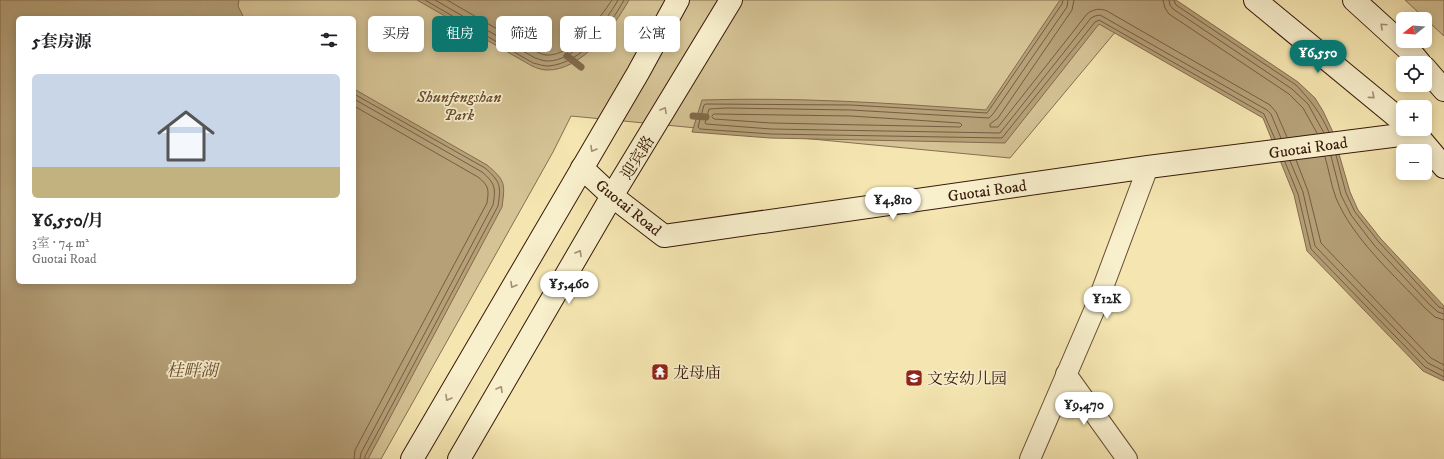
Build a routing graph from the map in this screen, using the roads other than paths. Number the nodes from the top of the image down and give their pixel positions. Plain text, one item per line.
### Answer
1 (678, 0) edge
2 (731, 0) edge
3 (1255, 0) edge
4 (1354, 0) edge
5 (1413, 56) edge
6 (1432, 76) edge
7 (1444, 90) edge
8 (1396, 116) edge
9 (1396, 130) edge
10 (1417, 136) edge
11 (1148, 167) junction
12 (1444, 167) edge
13 (582, 168) junction
14 (612, 196) junction
15 (1066, 374) junction
16 (412, 459) edge
17 (459, 459) edge
18 (1030, 459) edge
19 (1127, 459) edge

1 -> 13 street
14 -> 2 street, 迎宾路
3 -> 8 street
5 -> 4 street
6 - 7 street
9 - 11 street, Guotai Road
10 - 12 street
11 - 14 street, Guotai Road
11 - 15 street
13 - 14 street, Guotai Road
13 -> 16 street
17 -> 14 street, 迎宾路
15 - 18 street
15 - 19 street

